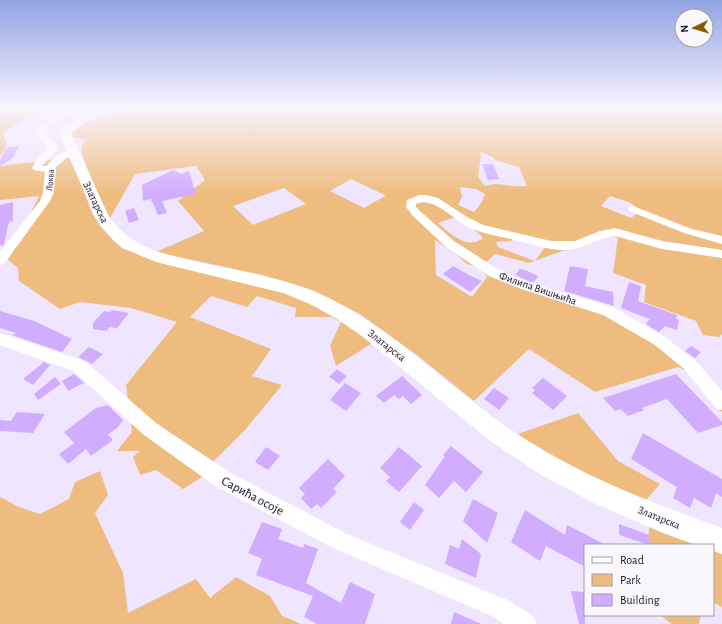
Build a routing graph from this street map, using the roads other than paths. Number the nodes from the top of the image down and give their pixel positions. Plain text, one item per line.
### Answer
1 (43, 136) edge
2 (66, 136) edge
3 (73, 152) junction
4 (49, 169) junction
5 (632, 209) dead end
6 (722, 240) edge
7 (722, 254) edge
8 (0, 261) edge
9 (0, 339) edge
10 (722, 403) edge
11 (722, 541) edge
12 (525, 624) edge

1 - 4 street
2 - 3 main road
3 - 4 street, Локва
3 - 11 main road, Златарска
4 - 8 street, Локва
5 - 6 street
7 - 10 street, Филипа Вишњића
9 - 12 street, Сарића осоје

